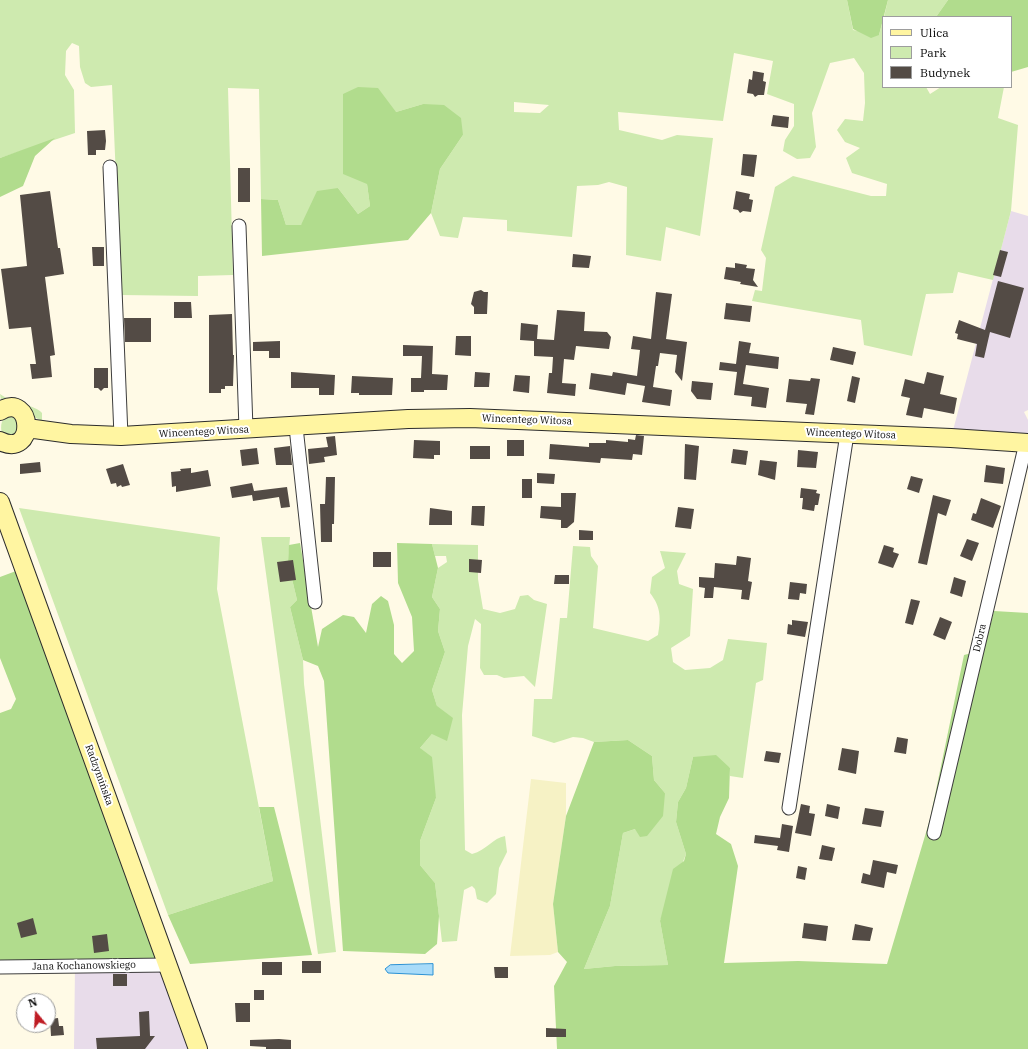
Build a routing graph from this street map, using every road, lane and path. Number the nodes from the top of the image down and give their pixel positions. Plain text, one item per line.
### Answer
1 (110, 167) dead end
2 (239, 226) dead end
3 (0, 411) edge
4 (296, 426) junction
5 (28, 428) junction
6 (246, 429) junction
7 (848, 434) junction
8 (121, 436) junction
9 (0, 442) edge
10 (1027, 443) edge
11 (0, 502) edge
12 (315, 602) dead end
13 (789, 808) dead end
14 (934, 833) dead end
15 (168, 965) junction
16 (0, 967) edge
17 (198, 1049) edge

1 - 8 street
2 - 6 street
3 - 5 main road
4 - 6 main road, Wincentego Witosa
4 - 7 main road, Wincentego Witosa
4 - 12 street
5 - 8 main road, Wincentego Witosa
5 - 9 main road
6 - 8 main road, Wincentego Witosa
7 - 10 main road, Wincentego Witosa
7 - 13 street
10 - 14 street, Dobra
11 - 15 main road, Radzymińska
15 - 16 street, Jana Kochanowskiego
15 - 17 main road, Radzymińska

